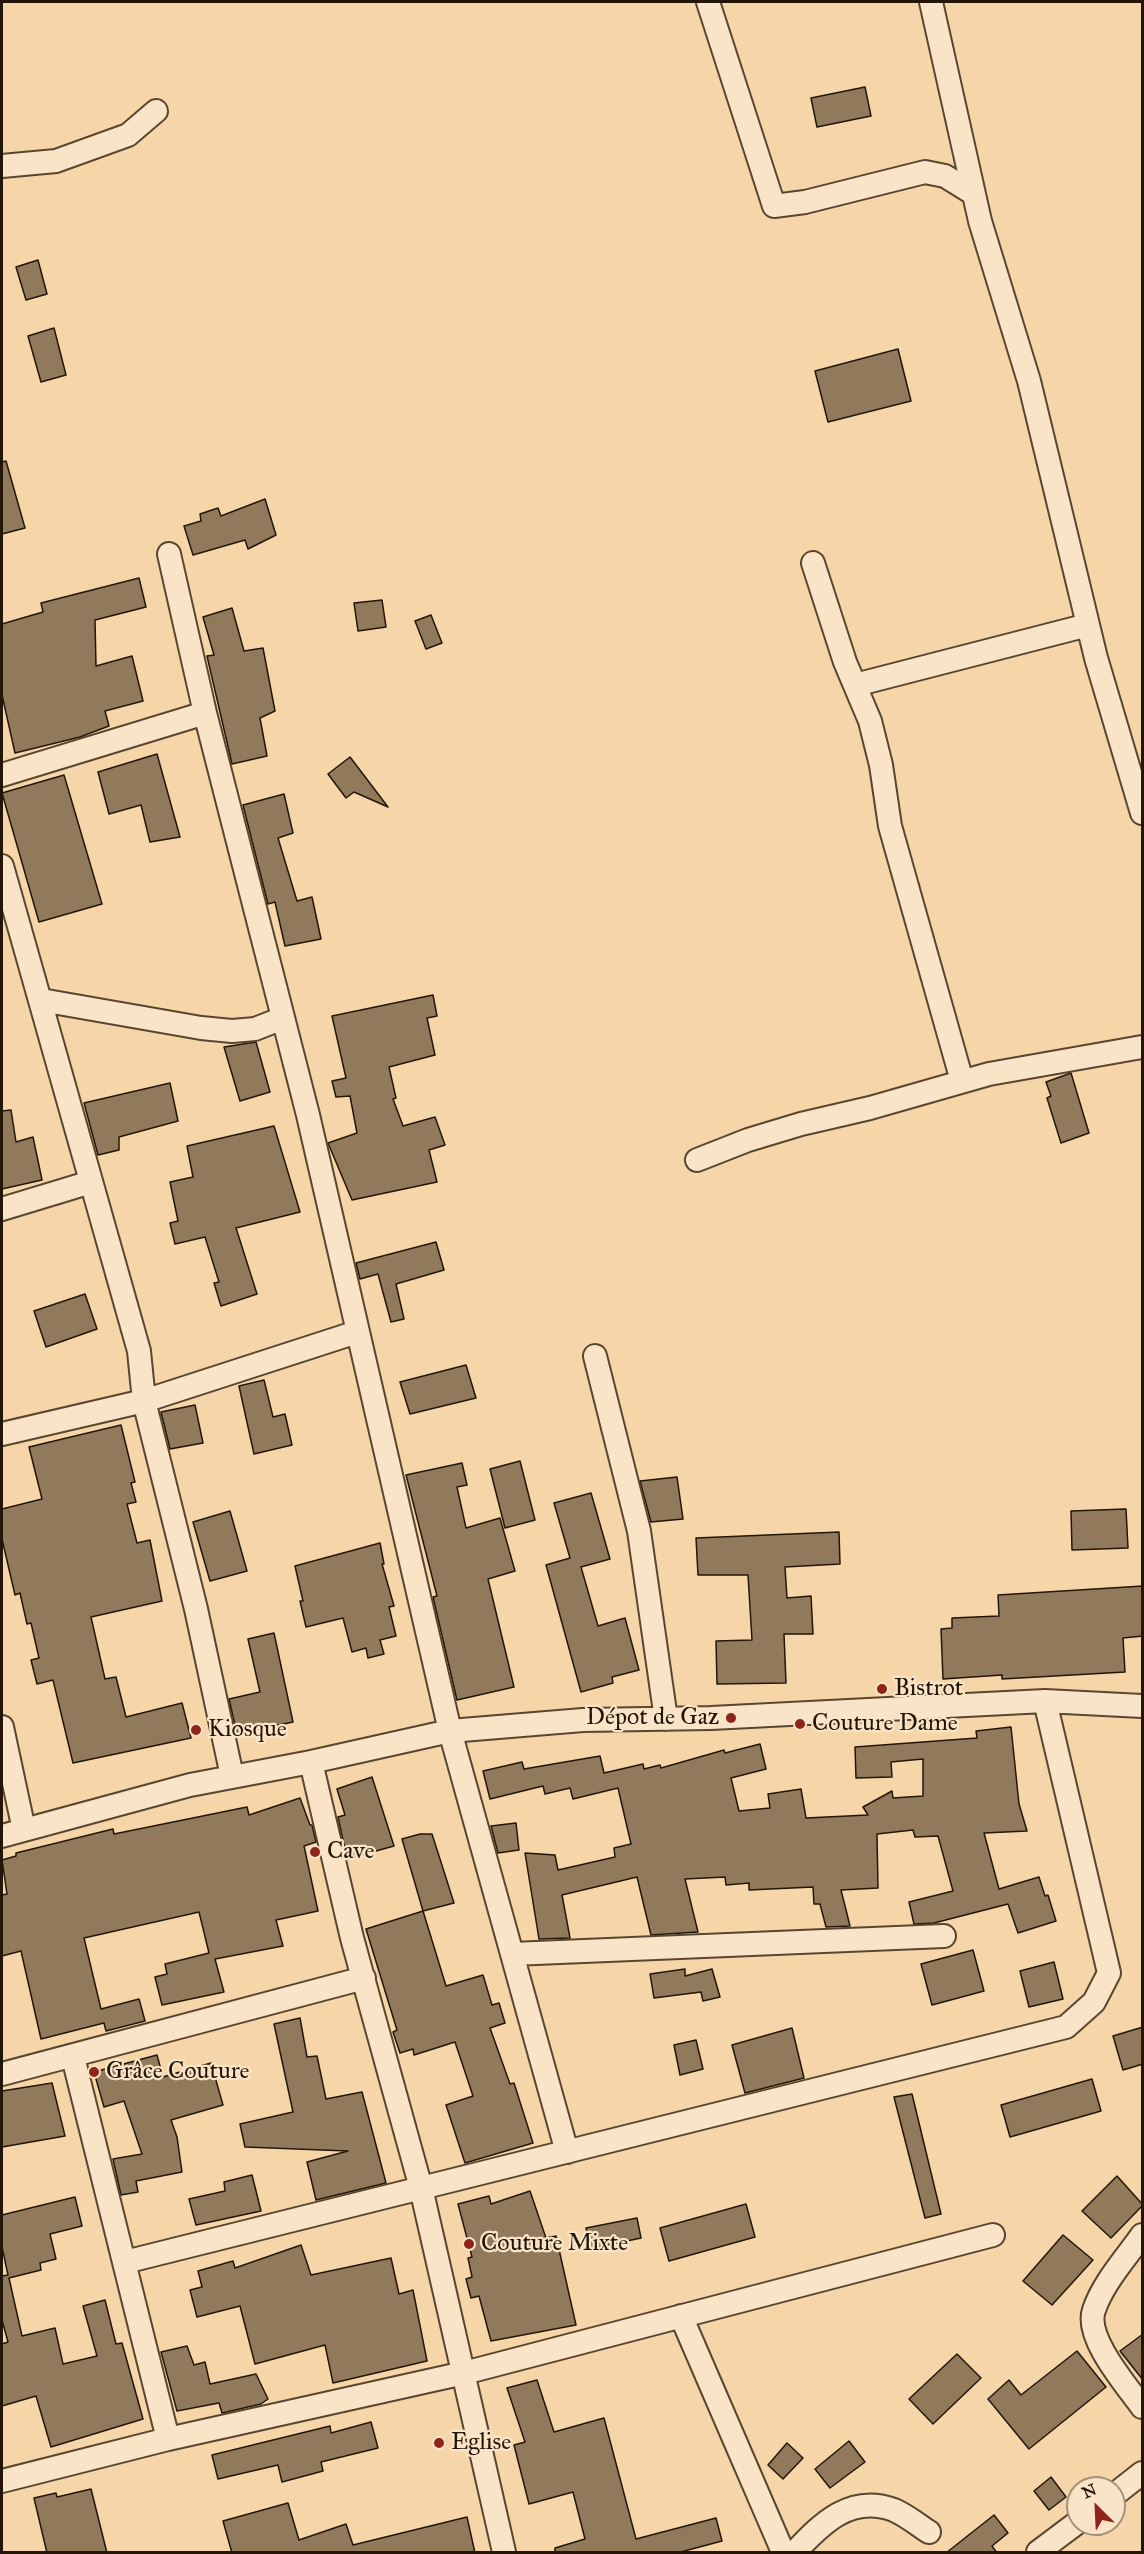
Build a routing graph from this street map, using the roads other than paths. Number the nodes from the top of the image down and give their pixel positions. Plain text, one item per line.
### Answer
1 (708, 2) edge
2 (931, 2) edge
3 (156, 111) dead end
4 (2, 166) edge
5 (974, 194) junction
6 (169, 554) dead end
7 (813, 563) dead end
8 (1088, 625) junction
9 (855, 685) junction
10 (205, 713) junction
11 (2, 775) edge
12 (1143, 813) edge
13 (2, 867) edge
14 (41, 1000) junction
15 (283, 1018) junction
16 (1143, 1047) edge
17 (962, 1082) junction
18 (697, 1160) dead end
19 (91, 1182) junction
20 (2, 1209) edge
21 (357, 1332) junction
22 (595, 1356) dead end
23 (144, 1401) junction
24 (2, 1434) edge
25 (1045, 1701) junction
26 (1143, 1706) edge
27 (666, 1719) junction
28 (2, 1727) edge
29 (450, 1731) junction
30 (311, 1762) junction
31 (232, 1776) junction
32 (24, 1830) junction
33 (2, 1836) edge
34 (944, 1936) dead end
35 (512, 1954) junction
36 (364, 1978) junction
37 (73, 2057) junction
38 (2, 2074) edge
39 (567, 2152) junction
40 (421, 2188) junction
41 (993, 2235) dead end
42 (1143, 2235) edge
43 (125, 2262) junction
44 (681, 2316) junction
45 (464, 2373) junction
46 (1143, 2407) edge
47 (168, 2439) junction
48 (1143, 2473) edge
49 (2, 2481) edge
50 (1126, 2486) edge
51 (1066, 2531) edge
52 (929, 2532) dead end
53 (504, 2553) edge
54 (783, 2553) edge
55 (795, 2553) edge
56 (1038, 2553) edge

1 - 5 street
2 - 5 street
3 - 4 street
5 - 8 street
6 - 10 street
7 - 9 street
8 - 9 street
8 - 12 street
9 - 17 street
10 - 11 street
10 - 15 street
13 - 14 street
14 - 15 street
14 - 19 street
15 - 21 street
16 - 17 street
17 - 18 street
19 - 20 street
19 - 23 street
21 - 23 street
21 - 29 street
22 - 27 street
23 - 24 street
23 - 31 street
25 - 26 street
25 - 27 street
25 - 39 street
27 - 29 street
28 - 32 street
29 - 30 street
29 - 35 street
30 - 31 street
30 - 36 street
31 - 32 street
32 - 33 street
34 - 35 street
35 - 39 street
36 - 37 street
36 - 40 street
37 - 38 street
37 - 43 street
39 - 40 street
40 - 43 street
40 - 45 street
41 - 44 street
42 - 46 street
43 - 47 street
44 - 45 street
44 - 54 street
45 - 47 street
45 - 53 street
47 - 49 street
48 - 50 street
51 - 56 street
52 - 55 street

